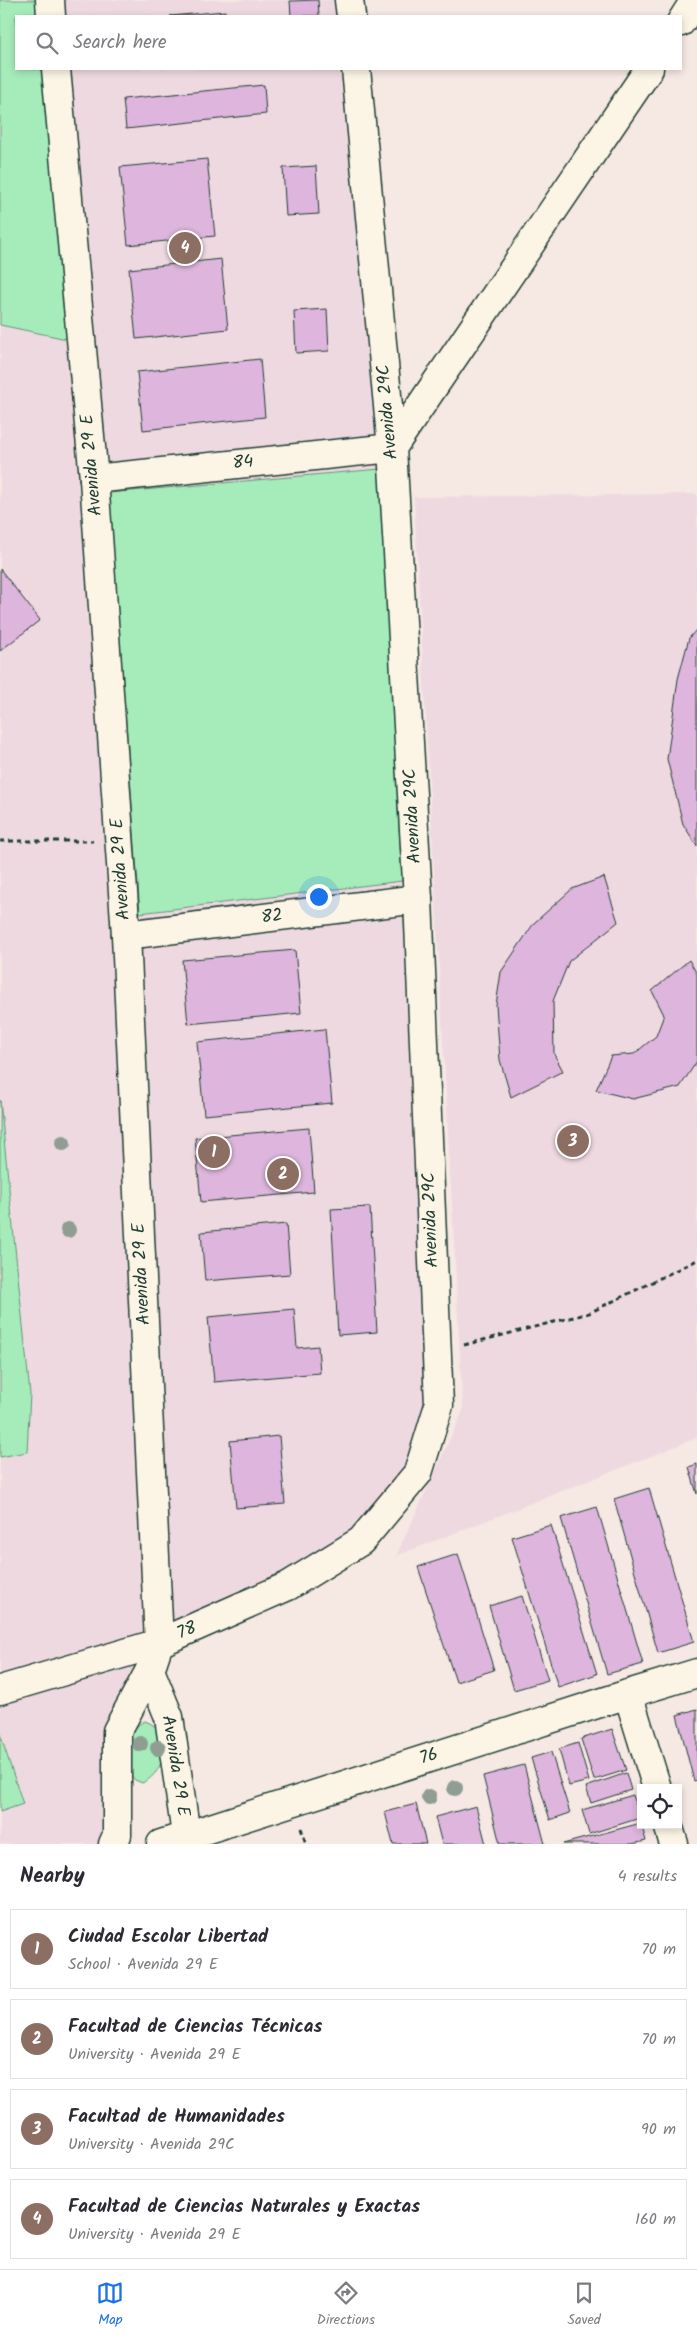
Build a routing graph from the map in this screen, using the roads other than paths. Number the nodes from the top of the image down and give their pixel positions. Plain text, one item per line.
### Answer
1 (50, 0) edge
2 (349, 0) edge
3 (695, 0) edge
4 (51, 15) edge
5 (351, 15) edge
6 (682, 20) edge
7 (56, 70) edge
8 (356, 70) edge
9 (648, 70) edge
10 (392, 448) junction
11 (94, 479) junction
12 (418, 899) junction
13 (126, 936) junction
14 (361, 1540) joint
15 (159, 1643) junction
16 (150, 1670) junction
17 (697, 1673) edge
18 (0, 1690) edge
19 (628, 1694) junction
20 (655, 1784) edge
21 (669, 1829) edge
22 (173, 1840) edge
23 (113, 1844) edge
24 (674, 1844) edge

1 - 4 street
2 - 5 street
3 - 6 street
7 - 11 street, Avenida 29 E
8 - 10 street, Avenida 29C
9 - 10 street
10 - 11 street, 84
10 - 12 street, Avenida 29C
11 - 13 street, Avenida 29 E
12 - 13 street, 82
12 - 14 street, Avenida 29C
13 - 15 street, Avenida 29 E
14 - 15 street, 78
15 - 16 street, Avenida 29 E
15 - 18 street, 78
16 - 22 street, Avenida 29 E
16 - 23 street, Avenida 29 E
17 - 19 street, 76
19 - 20 street
19 - 22 street, 76
21 - 24 street

